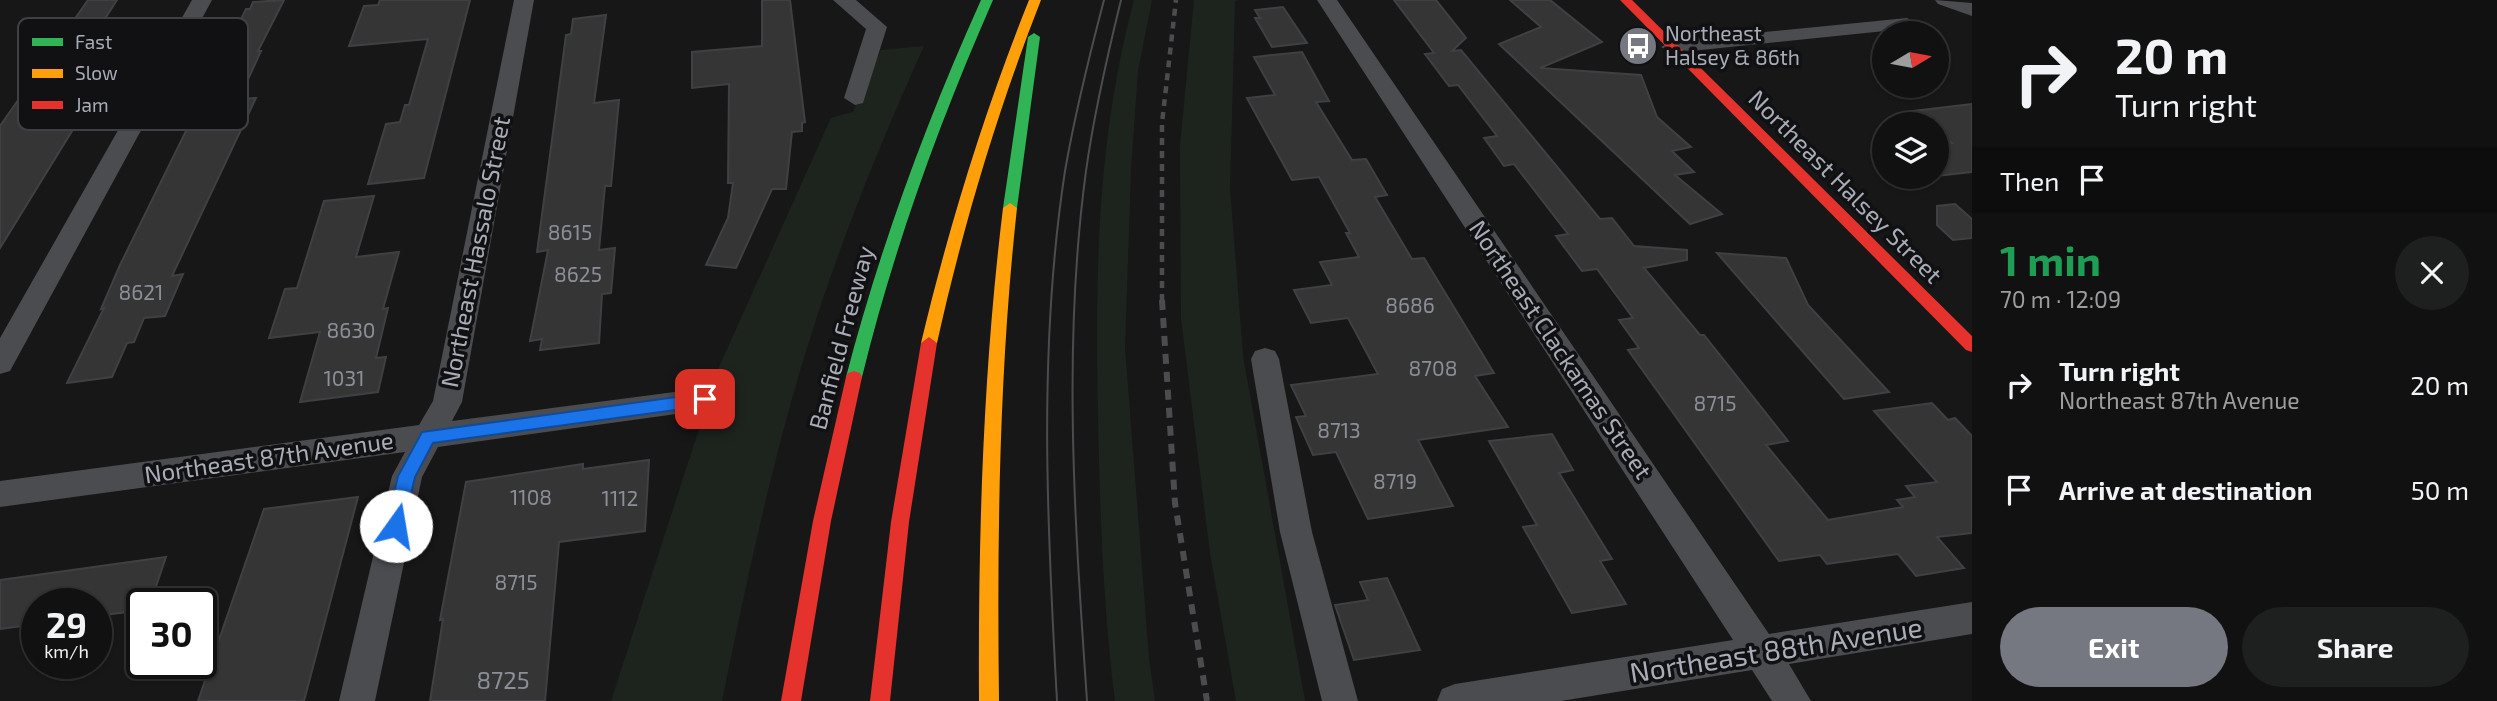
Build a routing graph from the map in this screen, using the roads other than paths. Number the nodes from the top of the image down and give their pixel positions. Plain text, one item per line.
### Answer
1 (202, 0) edge
2 (524, 0) edge
3 (843, 0) edge
4 (987, 0) edge
5 (1037, 0) edge
6 (1326, 0) edge
7 (1626, 0) edge
8 (1944, 0) edge
9 (1972, 10) edge
10 (192, 18) edge
11 (1872, 27) edge
12 (1672, 47) junction
13 (855, 98) dead end
14 (130, 130) edge
15 (1972, 346) edge
16 (1265, 359) dead end
17 (0, 363) edge
18 (705, 399) dead end
19 (428, 437) junction
20 (0, 494) edge
21 (1972, 618) edge
22 (1762, 653) junction
23 (357, 701) edge
24 (791, 701) edge
25 (880, 701) edge
26 (989, 701) edge
27 (1340, 701) edge
28 (1455, 701) edge
29 (1793, 701) edge

1 - 10 street
2 - 19 street, Northeast Hassalo Street
3 - 13 street
4 - 24 main road, Banfield Freeway
5 - 25 main road
5 - 26 main road
6 - 22 street, Northeast Clackamas Street
7 - 12 main road, Northeast Halsey Street
8 - 9 street
11 - 12 street
12 - 15 main road, Northeast Halsey Street
14 - 17 street
16 - 27 street
18 - 19 street, Northeast 87th Avenue
19 - 20 street, Northeast 87th Avenue
19 - 23 street, Northeast Hassalo Street
21 - 22 street, Northeast 88th Avenue
22 - 28 street, Northeast 88th Avenue
22 - 29 street, Northeast Clackamas Street

